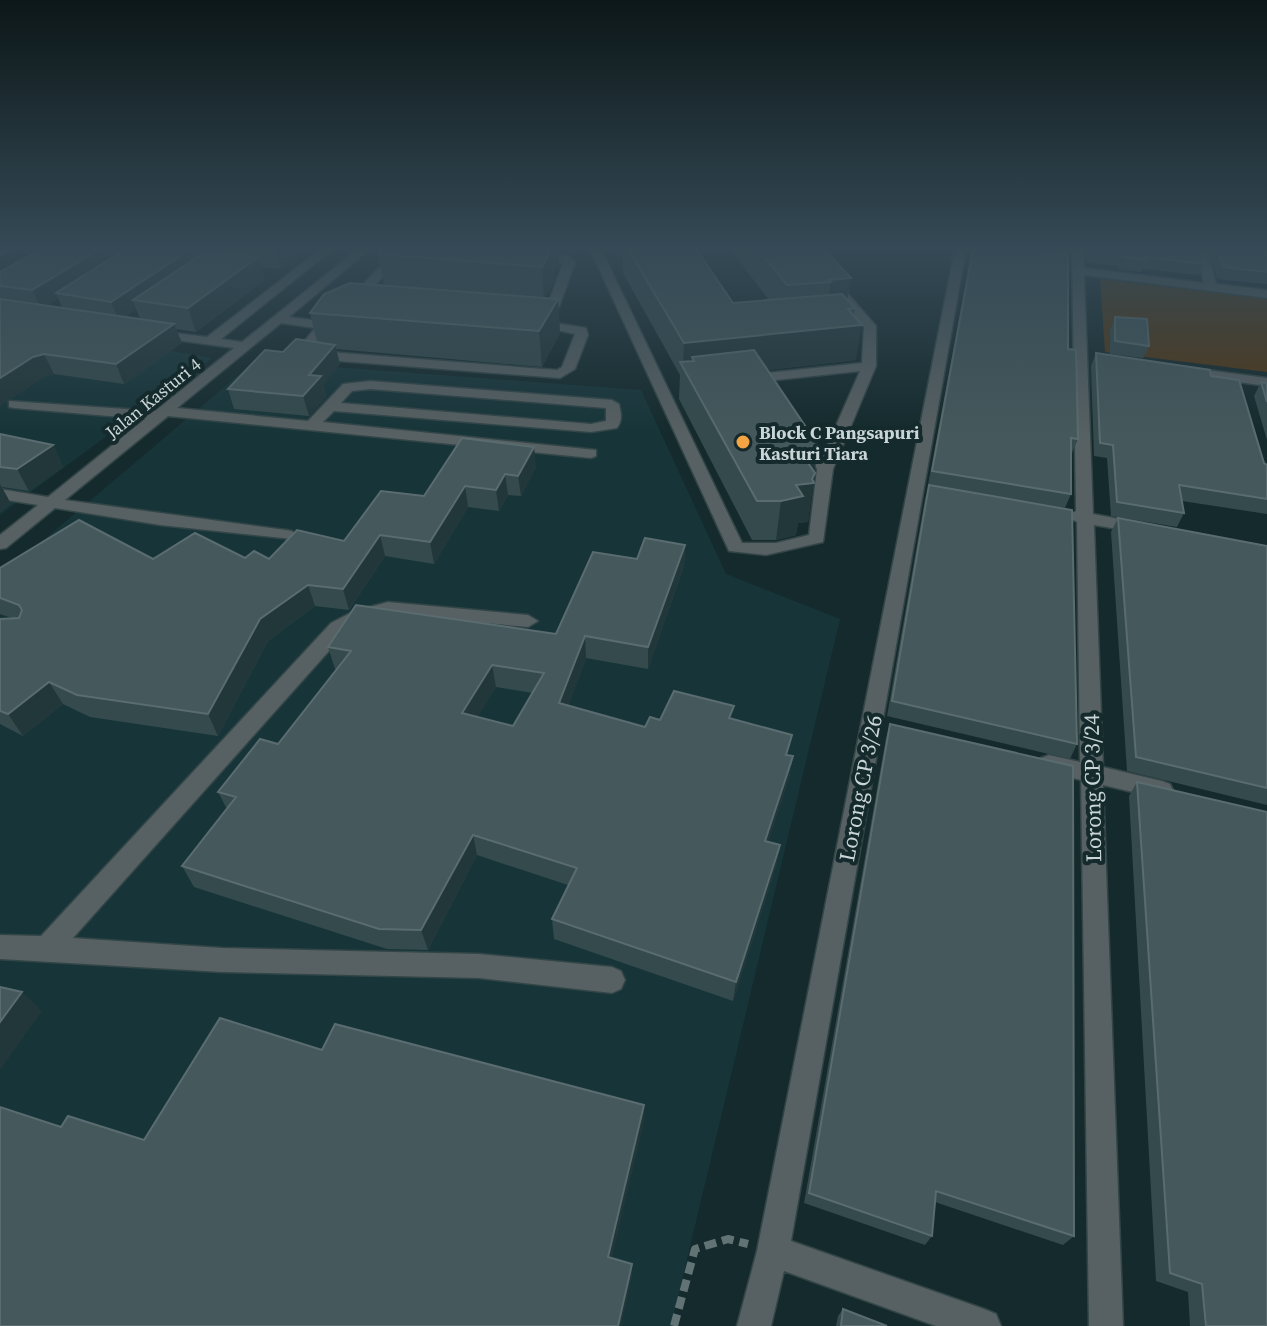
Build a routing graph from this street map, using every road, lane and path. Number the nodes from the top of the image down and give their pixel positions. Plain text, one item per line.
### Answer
1 (249, 311) edge
2 (288, 311) edge
3 (345, 311) edge
4 (550, 311) edge
5 (631, 311) edge
6 (850, 311) edge
7 (951, 311) edge
8 (1082, 311) edge
9 (278, 319) junction
10 (510, 322) edge
11 (541, 324) junction
12 (323, 325) junction
13 (136, 331) edge
14 (210, 341) junction
15 (245, 346) junction
16 (869, 366) junction
17 (1176, 370) edge
18 (735, 381) edge
19 (1267, 382) edge
20 (14, 404) dead end
21 (330, 406) junction
22 (162, 414) junction
23 (312, 425) junction
24 (810, 444) edge
25 (591, 453) dead end
26 (825, 469) junction
27 (0, 494) edge
28 (49, 505) junction
29 (1054, 513) edge
30 (1085, 518) junction
31 (1161, 531) edge
32 (286, 535) dead end
33 (0, 544) edge
34 (528, 621) dead end
35 (1033, 760) edge
36 (1091, 773) junction
37 (1179, 795) edge
38 (0, 947) edge
39 (47, 948) junction
40 (612, 980) dead end
41 (773, 1251) junction
42 (674, 1326) edge
43 (754, 1326) edge
44 (984, 1326) edge
45 (1106, 1326) edge

1 - 14 street
2 - 9 street, Jalan Kasturi 4
3 - 12 street
4 - 11 street
5 - 26 street
6 - 16 street
7 - 41 street, Lorong CP 3/26
8 - 30 street, Lorong CP 3/24
9 - 12 street
9 - 15 street, Jalan Kasturi 4
10 - 11 street
11 - 12 street
13 - 14 street
14 - 15 street
15 - 22 street, Jalan Kasturi 4
16 - 18 street
16 - 26 street
17 - 19 street
20 - 22 street
21 - 21 street
21 - 23 street
22 - 23 street
22 - 28 street, Jalan Kasturi 4
23 - 25 street
24 - 26 street
27 - 28 street
28 - 32 street
28 - 33 street, Jalan Kasturi 4
29 - 30 street
30 - 31 street
30 - 36 street, Lorong CP 3/24
34 - 39 street
35 - 36 street
36 - 37 street
36 - 45 street, Lorong CP 3/24
38 - 39 street
39 - 40 street
41 - 42 path
41 - 43 street, Lorong CP 3/26
41 - 44 street

